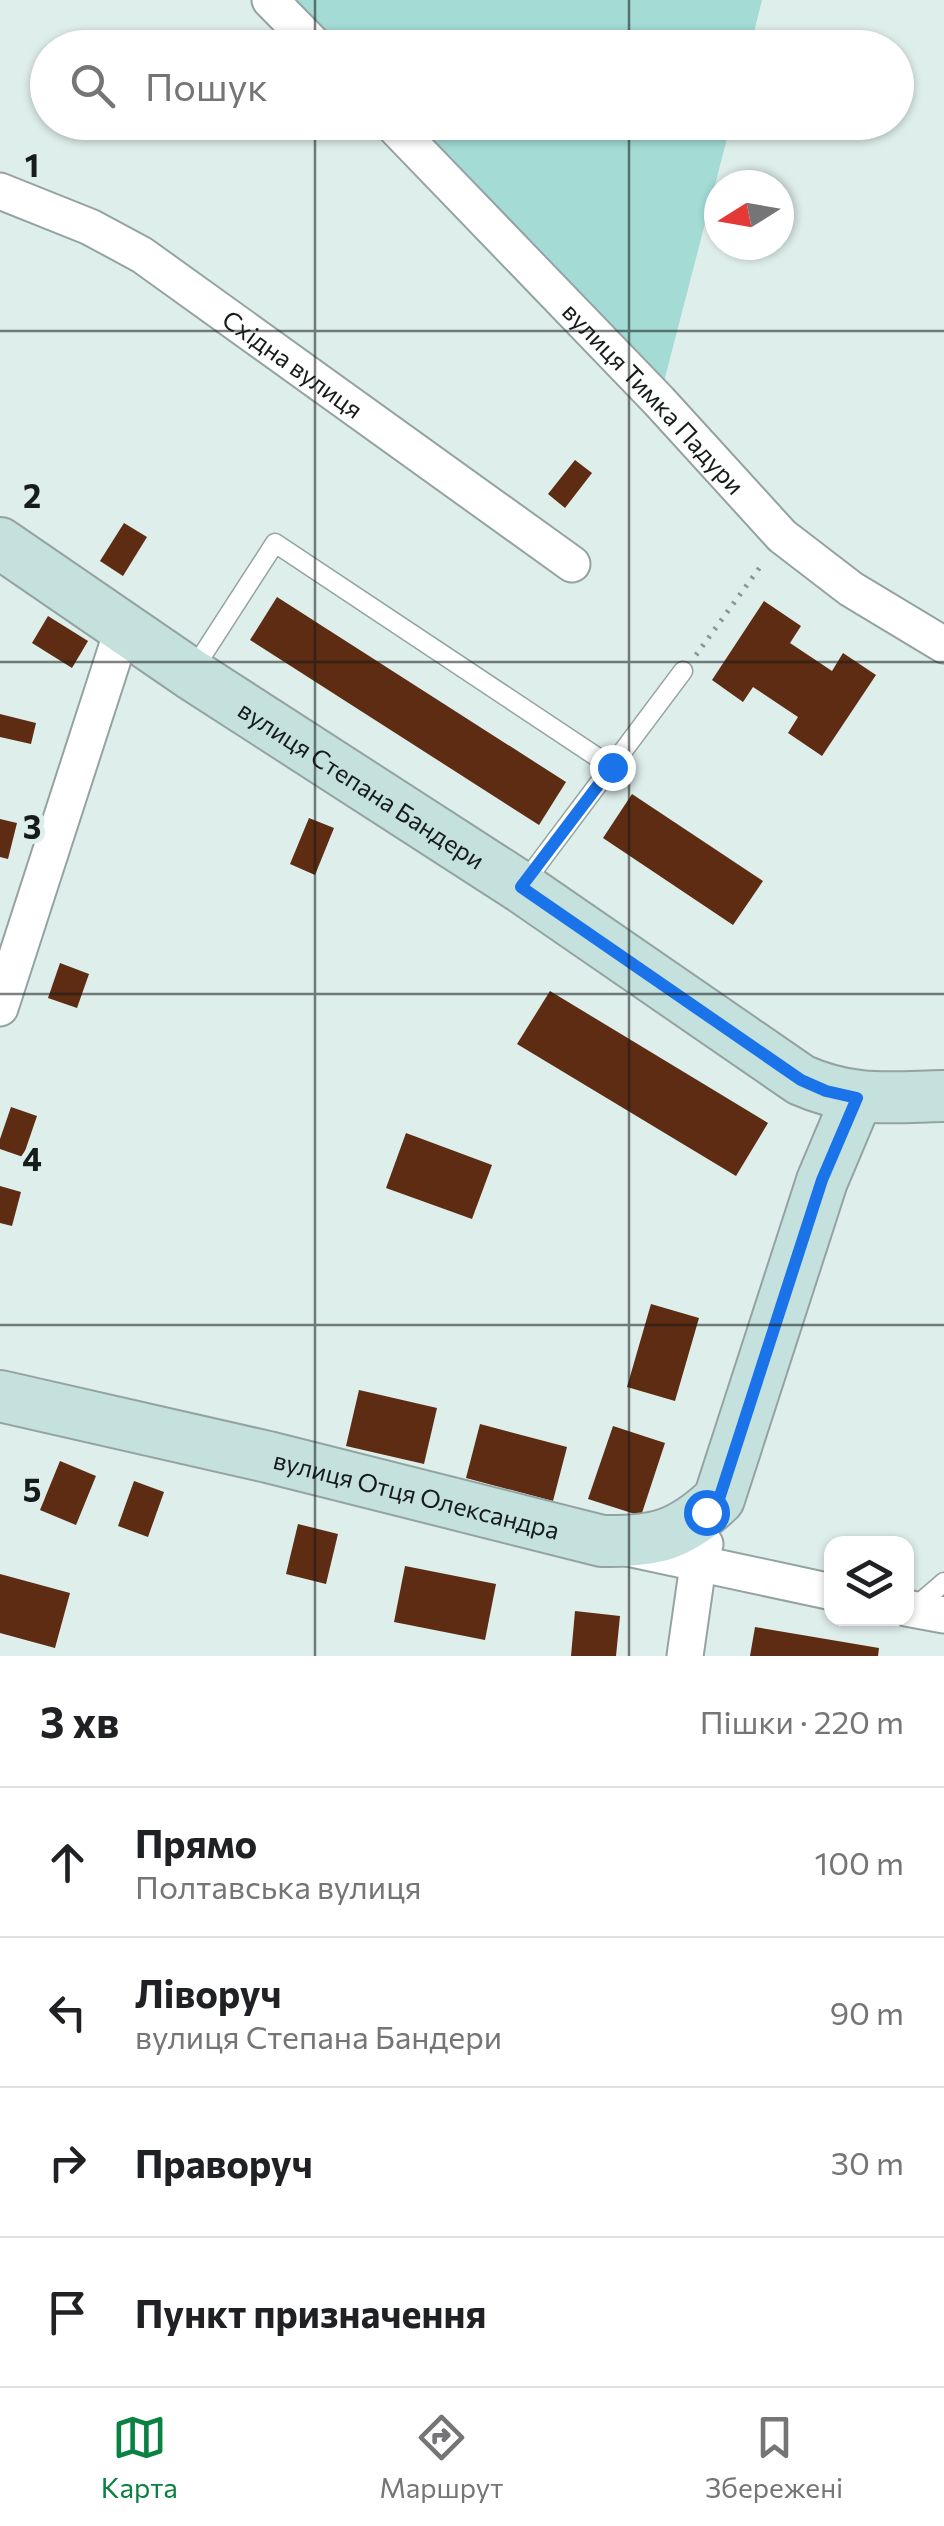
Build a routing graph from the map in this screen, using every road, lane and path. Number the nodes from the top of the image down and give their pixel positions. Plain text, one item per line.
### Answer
1 (270, 0) edge
2 (299, 30) edge
3 (407, 140) edge
4 (0, 192) edge
5 (782, 536) junction
6 (0, 543) edge
7 (572, 564) dead end
8 (123, 628) junction
9 (944, 645) edge
10 (684, 672) joint
11 (191, 674) junction
12 (612, 767) junction
13 (521, 887) junction
14 (0, 1008) edge
15 (944, 1096) edge
16 (857, 1098) junction
17 (0, 1396) edge
18 (719, 1499) junction
19 (602, 1541) junction
20 (698, 1565) junction
21 (944, 1582) edge
22 (824, 1590) edge
23 (921, 1611) edge
24 (685, 1656) edge

1 - 2 street
3 - 5 street, вулиця Тимка Падури
4 - 7 street, Східна вулиця
5 - 9 street, вулиця Тимка Падури
5 - 10 path
6 - 8 street, вулиця Степана Бандери
8 - 11 street, вулиця Степана Бандери
8 - 14 street
10 - 12 lane
11 - 12 lane
11 - 13 street, вулиця Степана Бандери
12 - 13 lane
13 - 16 street, вулиця Степана Бандери
15 - 16 street, вулиця Степана Бандери
16 - 18 street
17 - 19 street, вулиця Отця Олександра
18 - 19 street
18 - 20 street
19 - 20 street, вулиця Отця Олександра
20 - 22 street, вулиця Отця Олександра
20 - 24 street
21 - 23 lane

